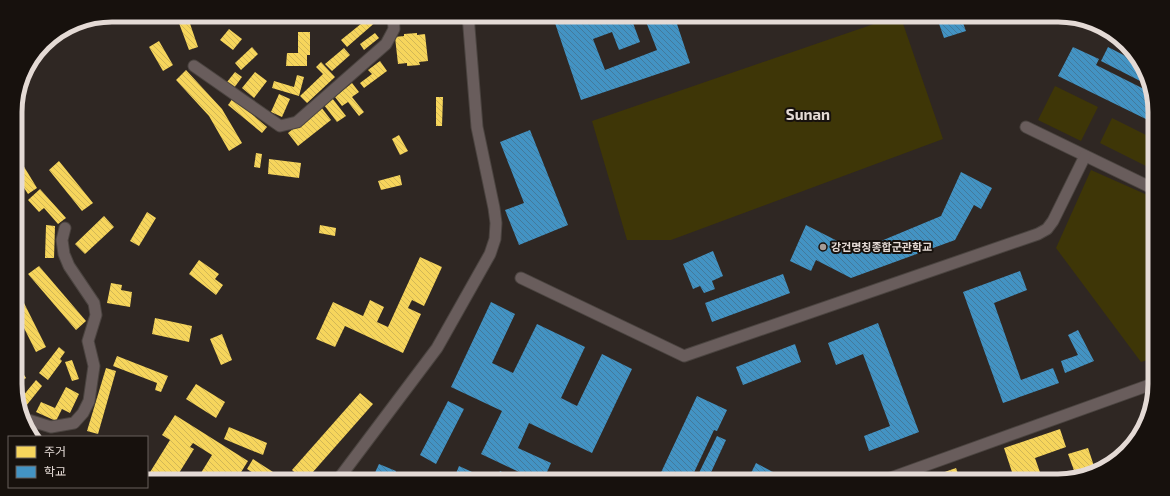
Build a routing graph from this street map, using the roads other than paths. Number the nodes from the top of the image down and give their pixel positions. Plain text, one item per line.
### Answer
1 (394, 22) edge
2 (469, 22) edge
3 (194, 66) dead end
4 (1026, 127) dead end
5 (1085, 156) junction
6 (1148, 186) edge
7 (65, 228) dead end
8 (521, 278) dead end
9 (1148, 386) edge
10 (30, 421) edge
11 (342, 474) edge
12 (902, 474) edge

1 - 3 street
2 - 11 street
4 - 5 street
5 - 6 street
5 - 8 street
7 - 10 street
9 - 12 street

